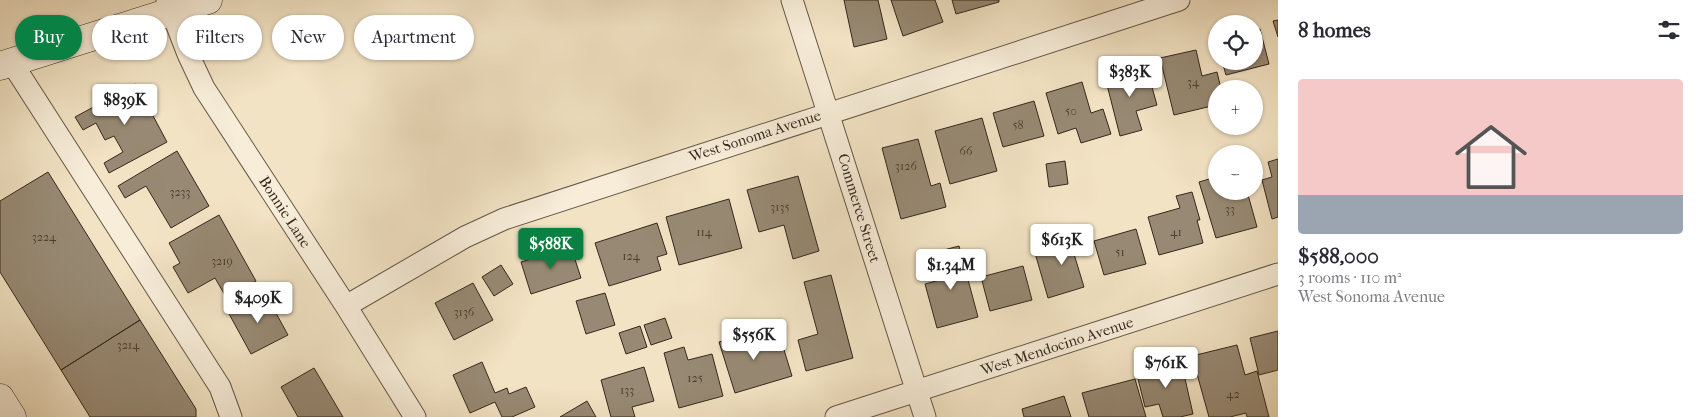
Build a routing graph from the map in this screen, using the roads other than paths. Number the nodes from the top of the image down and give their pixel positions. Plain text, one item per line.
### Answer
1 (208, 0) edge
2 (792, 0) edge
3 (1179, 0) edge
4 (168, 6) edge
5 (6, 64) edge
6 (829, 112) junction
7 (1278, 274) edge
8 (346, 306) junction
9 (917, 391) junction
10 (0, 398) edge
11 (12, 417) edge
12 (231, 417) edge
13 (415, 417) edge
14 (836, 417) edge
15 (925, 417) edge

1 - 4 street
2 - 6 street, Commerce Street
3 - 6 street, West Sonoma Avenue
4 - 5 street
4 - 8 street, Bonnie Lane
5 - 12 street
6 - 8 street, West Sonoma Avenue
6 - 9 street, Commerce Street
7 - 9 street, West Mendocino Avenue
8 - 13 street, Bonnie Lane
9 - 14 street, West Mendocino Avenue
9 - 15 street, Commerce Street
10 - 11 street

